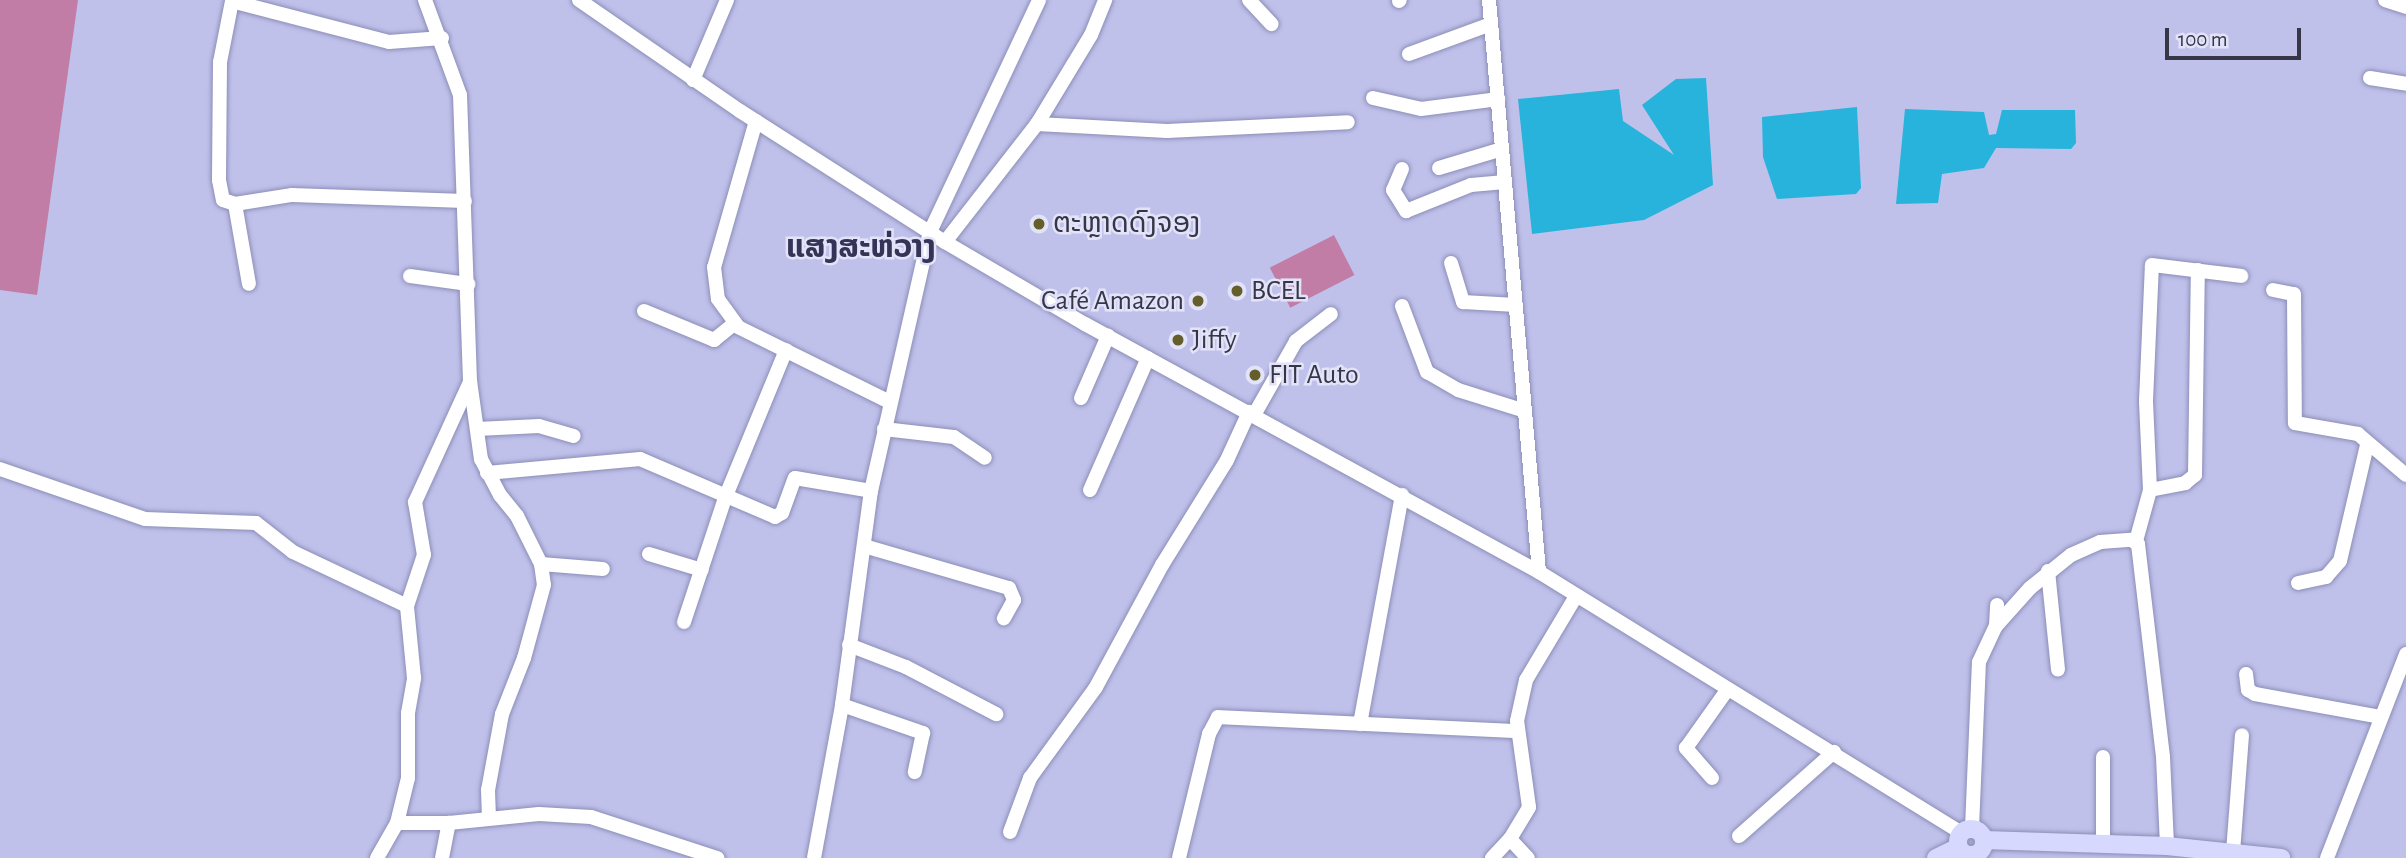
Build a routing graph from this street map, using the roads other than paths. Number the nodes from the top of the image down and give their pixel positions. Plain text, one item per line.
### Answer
1 (425, 0) edge
2 (579, 0) edge
3 (727, 0) edge
4 (1039, 0) edge
5 (1105, 0) edge
6 (1489, 0) edge
7 (2385, 0) edge
8 (1256, 1) edge
9 (2406, 7) edge
10 (1271, 24) dead end
11 (1491, 24) junction
12 (442, 37) junction
13 (1409, 54) dead end
14 (2370, 78) dead end
15 (693, 80) junction
16 (2406, 85) edge
17 (1373, 98) dead end
18 (1498, 99) junction
19 (756, 121) junction
20 (1348, 122) dead end
21 (1037, 124) junction
22 (1502, 149) junction
23 (1439, 168) dead end
24 (1402, 169) dead end
25 (1505, 182) junction
26 (465, 201) junction
27 (235, 204) junction
28 (930, 232) junction
29 (945, 242) junction
30 (1451, 263) dead end
31 (2198, 270) junction
32 (410, 276) dead end
33 (2241, 276) dead end
34 (249, 284) dead end
35 (468, 284) junction
36 (2273, 290) dead end
37 (1516, 305) junction
38 (1402, 306) dead end
39 (644, 311) dead end
40 (1331, 314) dead end
41 (734, 323) junction
42 (1108, 336) junction
43 (786, 350) junction
44 (1148, 358) junction
45 (470, 381) junction
46 (1082, 398) dead end
47 (890, 402) junction
48 (1525, 411) junction
49 (1252, 413) junction
50 (477, 429) junction
51 (884, 429) junction
52 (574, 436) dead end
53 (2367, 444) junction
54 (985, 458) dead end
55 (0, 469) edge
56 (487, 473) junction
57 (2406, 475) edge
58 (2150, 489) junction
59 (1090, 490) dead end
60 (872, 491) junction
61 (1402, 495) junction
62 (725, 498) junction
63 (2136, 541) junction
64 (864, 546) junction
65 (649, 554) dead end
66 (541, 564) junction
67 (603, 569) dead end
68 (702, 570) junction
69 (2048, 571) junction
70 (1539, 572) junction
71 (2298, 583) dead end
72 (1576, 596) junction
73 (1997, 605) dead end
74 (407, 606) junction
75 (1004, 618) dead end
76 (684, 622) dead end
77 (1996, 626) junction
78 (849, 645) junction
79 (2406, 654) edge
80 (2058, 669) dead end
81 (2246, 674) dead end
82 (1728, 689) junction
83 (842, 705) junction
84 (996, 714) dead end
85 (2380, 717) junction
86 (1360, 724) junction
87 (1518, 731) junction
88 (2242, 735) dead end
89 (1834, 752) junction
90 (2103, 757) dead end
91 (915, 772) dead end
92 (1712, 778) dead end
93 (489, 817) junction
94 (397, 823) junction
95 (449, 823) junction
96 (1010, 832) dead end
97 (1738, 836) dead end
98 (1969, 837) junction
99 (1510, 839) junction
100 (2103, 843) junction
101 (2166, 846) junction
102 (2232, 852) junction
103 (690, 854) edge
104 (2256, 857) edge
105 (377, 858) edge
106 (442, 858) edge
107 (718, 858) edge
108 (814, 858) edge
109 (1179, 858) edge
110 (1492, 858) edge
111 (1528, 858) edge
112 (1936, 858) edge
113 (2281, 858) edge
114 (2327, 858) edge

1 - 12 street
2 - 15 street
3 - 15 street
4 - 28 street
5 - 21 street
6 - 11 street
7 - 9 street
8 - 10 street
11 - 13 street
11 - 18 street
12 - 26 street
12 - 27 street
14 - 16 street
15 - 19 street
17 - 18 street
18 - 22 street
19 - 28 street
19 - 41 street
20 - 21 street
21 - 29 street
22 - 23 street
22 - 25 street
24 - 25 street
25 - 37 street
26 - 27 street
26 - 35 street
27 - 34 street
28 - 29 street
28 - 47 street
29 - 42 street
30 - 37 street
31 - 33 street
31 - 58 street
31 - 58 street
32 - 35 street
35 - 45 street
36 - 53 street
37 - 48 street
38 - 48 street
39 - 41 street
40 - 49 street
41 - 43 street
42 - 44 street
42 - 46 street
43 - 47 street
43 - 62 street
44 - 49 street
44 - 59 street
45 - 50 street
45 - 74 street
47 - 51 street
48 - 70 street
49 - 61 street
49 - 96 street
50 - 52 street
50 - 56 street
51 - 54 street
51 - 60 street
53 - 57 street
53 - 71 street
55 - 74 street
56 - 62 street
56 - 66 street
58 - 63 street
60 - 62 street
60 - 64 street
61 - 70 street
61 - 86 street
62 - 68 street
63 - 69 street
63 - 101 street
64 - 75 street
64 - 78 street
65 - 68 street
66 - 67 street
66 - 93 street
68 - 76 street
69 - 77 street
69 - 80 street
70 - 72 street
72 - 82 street
72 - 87 street
73 - 77 street
74 - 94 street
77 - 98 street
78 - 83 street
78 - 84 street
79 - 85 street
81 - 85 street
82 - 89 street
82 - 92 street
83 - 91 street
83 - 108 street
85 - 114 street
86 - 87 street
86 - 109 street
87 - 99 street
88 - 102 street
89 - 97 street
89 - 98 street
90 - 100 street
93 - 95 street
93 - 103 street
94 - 95 street
94 - 105 street
95 - 106 street
98 - 100 main road
98 - 112 main road
99 - 110 street
99 - 111 street
100 - 101 main road
101 - 102 main road
102 - 104 main road
103 - 107 street
104 - 113 main road

